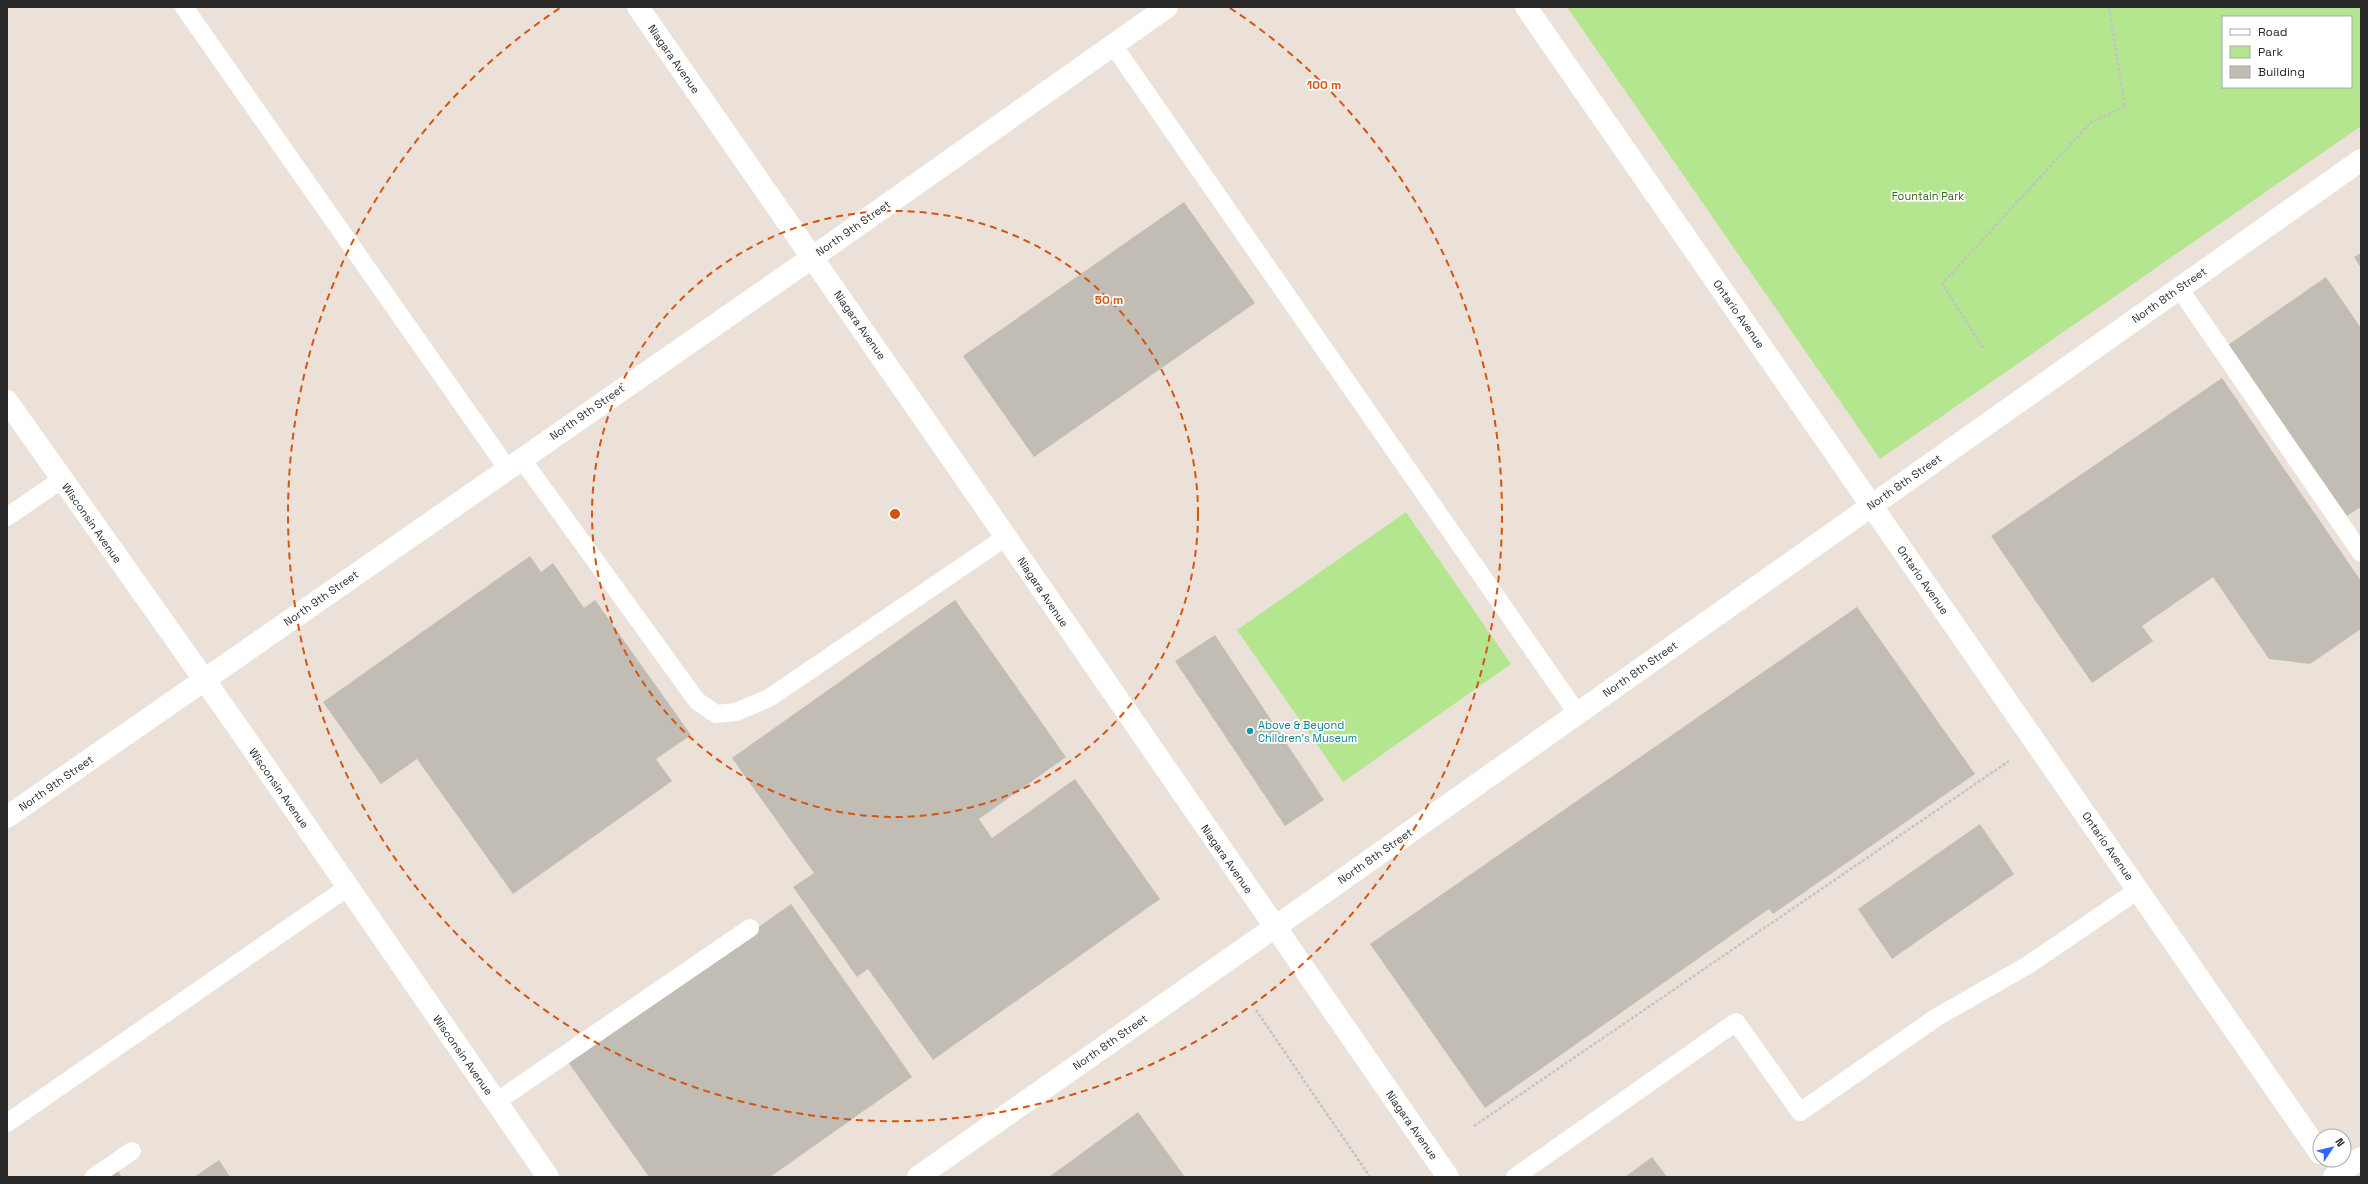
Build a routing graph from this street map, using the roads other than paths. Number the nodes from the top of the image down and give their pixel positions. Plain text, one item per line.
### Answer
1 (184, 7) edge
2 (638, 7) edge
3 (1167, 7) edge
4 (1526, 7) edge
5 (1113, 44) junction
6 (2361, 160) edge
7 (813, 257) junction
8 (2180, 288) junction
9 (7, 401) edge
10 (514, 463) junction
11 (62, 480) junction
12 (1871, 506) junction
13 (7, 517) edge
14 (1006, 537) junction
15 (2361, 553) edge
16 (204, 680) junction
17 (1577, 713) junction
18 (7, 817) edge
19 (348, 887) junction
20 (2138, 890) junction
21 (1274, 927) junction
22 (750, 928) dead end
23 (496, 1102) junction
24 (7, 1123) edge
25 (2312, 1141) edge
26 (132, 1152) dead end
27 (2361, 1158) edge
28 (2333, 1172) edge
29 (94, 1177) edge
30 (548, 1177) edge
31 (918, 1177) edge
32 (1448, 1177) edge
33 (1515, 1177) edge

1 - 10 lane
2 - 7 street, Niagara Avenue
3 - 5 street, North 9th Street
4 - 12 street, Ontario Avenue
5 - 7 street, North 9th Street
5 - 17 lane
6 - 8 street, North 8th Street
7 - 10 street, North 9th Street
7 - 14 street, Niagara Avenue
8 - 12 street, North 8th Street
8 - 15 lane
9 - 11 street, Wisconsin Avenue
10 - 14 lane
10 - 16 street, North 9th Street
11 - 13 lane
11 - 16 street, Wisconsin Avenue
12 - 17 street, North 8th Street
12 - 20 street, Ontario Avenue
14 - 21 street, Niagara Avenue
16 - 18 street, North 9th Street
16 - 19 street, Wisconsin Avenue
17 - 21 street, North 8th Street
19 - 23 street, Wisconsin Avenue
19 - 24 lane
20 - 25 street, Ontario Avenue
20 - 33 lane
21 - 31 street, North 8th Street
21 - 32 street, Niagara Avenue
22 - 23 lane
23 - 30 street, Wisconsin Avenue
26 - 29 lane
27 - 28 street

